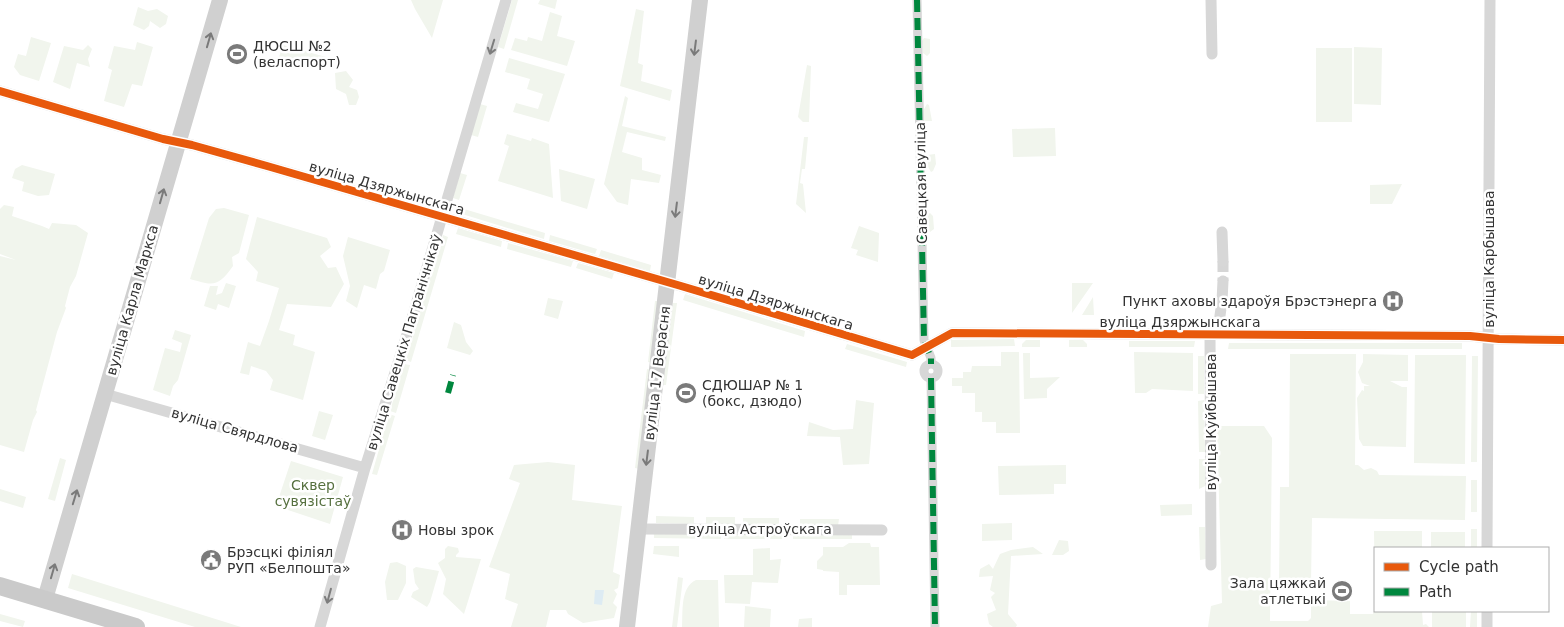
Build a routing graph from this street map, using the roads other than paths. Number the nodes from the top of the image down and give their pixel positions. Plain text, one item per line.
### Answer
1 (220, 0) edge
2 (506, 0) edge
3 (700, 0) edge
4 (917, 0) edge
5 (1211, 0) edge
6 (1490, 0) edge
7 (1212, 54) dead end
8 (0, 91) edge
9 (179, 142) junction
10 (443, 217) junction
11 (1222, 232) dead end
12 (1222, 262) tunnel mouth
13 (1223, 281) tunnel mouth
14 (667, 282) junction
15 (1210, 334) junction
16 (1488, 337) junction
17 (1564, 340) edge
18 (926, 347) junction
19 (105, 394) junction
20 (365, 468) junction
21 (639, 529) junction
22 (882, 530) dead end
23 (1487, 547) edge
24 (1211, 566) dead end
25 (0, 586) edge
26 (45, 599) junction
27 (1487, 612) edge
28 (320, 626) edge
29 (136, 627) edge
30 (627, 627) edge
31 (935, 627) edge
32 (1487, 627) edge

9 -> 1 main road, вуліца Карла Маркса
2 -> 10 street, вуліца Савецкіх Пагранічнікаў
3 -> 14 main road, вуліца 17 Верасня
4 - 18 street, Савецкая вуліца
5 - 7 street
6 - 16 street, вуліца Карбышава
8 - 9 street, вуліца Дзяржынскага
9 - 10 street, вуліца Дзяржынскага
19 -> 9 main road, вуліца Карла Маркса
10 - 14 street, вуліца Дзяржынскага
10 - 20 street, вуліца Савецкіх Пагранічнікаў
11 - 12 street
13 - 15 street, вуліца Куйбышава
14 - 18 street, вуліца Дзяржынскага
14 -> 21 main road, вуліца 17 Верасня
15 - 16 street, вуліца Дзяржынскага
15 - 18 street, вуліца Дзяржынскага
15 - 24 street, вуліца Куйбышава
16 - 17 street, вуліца Дзяржынскага
16 - 23 street, вуліца Карбышава
18 - 31 street, Савецкая вуліца
19 - 20 street, вуліца Свярдлова
26 -> 19 main road, вуліца Карла Маркса
20 -> 28 street, вуліца Савецкіх Пагранічнікаў
21 - 22 street, вуліца Астроўскага
21 - 30 main road, вуліца 17 Верасня
25 - 26 main road
26 - 29 main road
27 - 32 street

